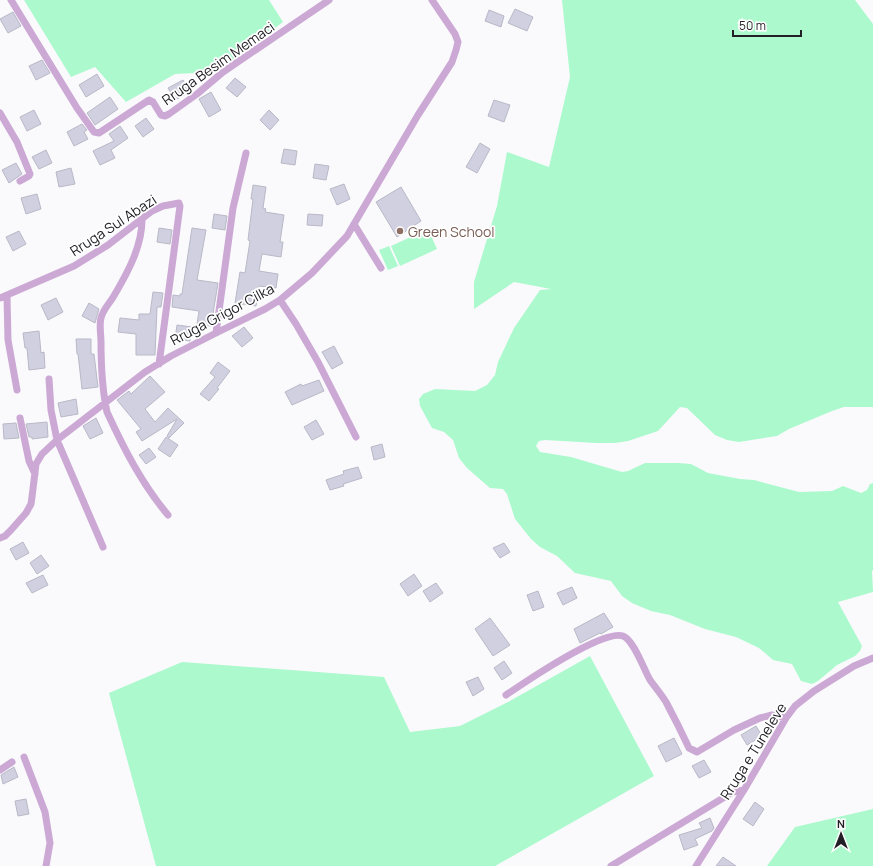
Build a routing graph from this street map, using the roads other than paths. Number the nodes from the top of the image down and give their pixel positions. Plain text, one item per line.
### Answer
1 (11, 0) edge
2 (329, 0) edge
3 (432, 0) edge
4 (0, 113) edge
5 (246, 153) dead end
6 (20, 181) dead end
7 (142, 220) junction
8 (354, 224) junction
9 (381, 268) dead end
10 (3, 297) edge
11 (280, 300) junction
12 (216, 332) junction
13 (159, 364) junction
14 (49, 379) dead end
15 (17, 390) dead end
16 (105, 403) junction
17 (20, 418) dead end
18 (356, 437) dead end
19 (57, 440) junction
20 (36, 476) junction
21 (168, 515) dead end
22 (0, 538) edge
23 (103, 547) dead end
24 (873, 658) edge
25 (506, 695) dead end
26 (786, 718) junction
27 (24, 758) dead end
28 (12, 762) dead end
29 (0, 770) edge
30 (744, 790) junction
31 (46, 866) edge
32 (611, 866) edge
33 (696, 866) edge

1 - 2 street, Rruga Besim Memaci
3 - 8 street, Rruga Grigor Cilka
4 - 6 street
5 - 12 street
7 - 10 street, Rruga Sul Abazi
7 - 13 street, Rruga Sul Abazi
7 - 16 street
8 - 9 street
8 - 11 street, Rruga Grigor Cilka
10 - 15 street
11 - 12 street, Rruga Grigor Cilka
11 - 18 street
12 - 13 street, Rruga Grigor Cilka
13 - 16 street, Rruga Grigor Cilka
14 - 19 street
16 - 19 street, Rruga Grigor Cilka
16 - 21 street
17 - 20 street
19 - 20 street, Rruga Grigor Cilka
19 - 23 street
20 - 22 street, Rruga Grigor Cilka
24 - 26 street, Rruga e Tuneleve
25 - 26 street
26 - 30 street, Rruga e Tuneleve
27 - 31 street
28 - 29 street
30 - 32 street
30 - 33 street, Rruga e Tuneleve

